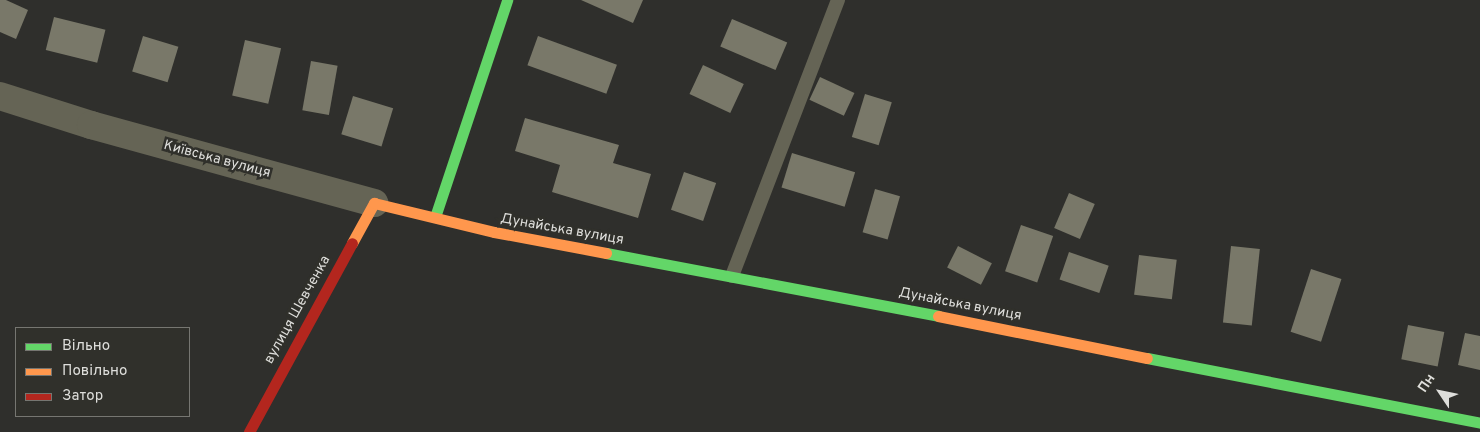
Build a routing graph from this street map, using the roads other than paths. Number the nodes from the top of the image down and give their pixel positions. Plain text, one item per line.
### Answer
1 (507, 0) edge
2 (834, 2) edge
3 (0, 96) edge
4 (374, 203) junction
5 (435, 217) junction
6 (732, 276) junction
7 (1472, 425) edge
8 (249, 432) edge

1 - 5 street
2 - 6 lane
3 - 4 street, Київська вулиця
4 - 5 street, Київська вулиця
4 - 8 street, вулиця Шевченка
5 - 6 street, Дунайська вулиця
6 - 7 street, Дунайська вулиця

